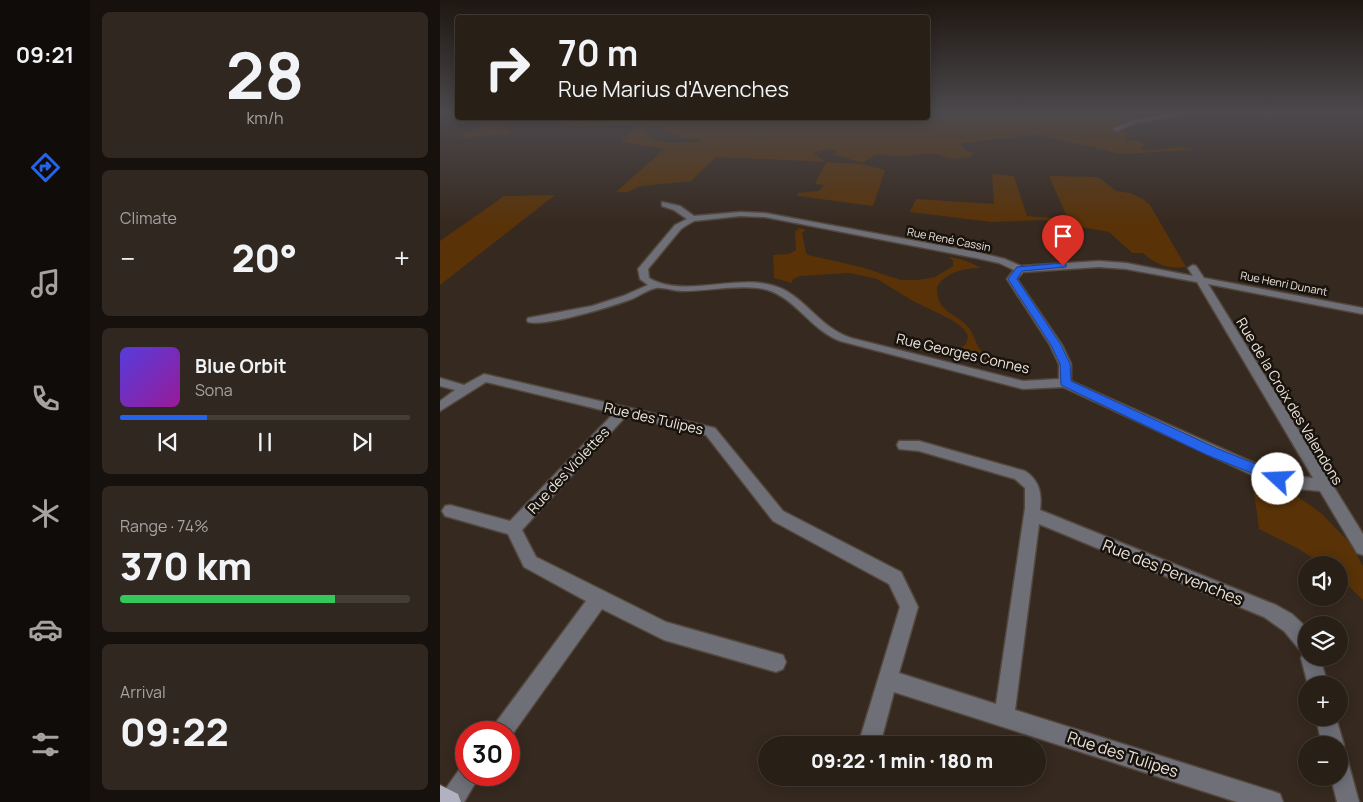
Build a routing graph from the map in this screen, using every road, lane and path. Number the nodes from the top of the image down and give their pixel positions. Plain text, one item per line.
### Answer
1 (665, 204) dead end
2 (692, 218) junction
3 (1020, 268) junction
4 (1193, 268) dead end
5 (1201, 280) junction
6 (655, 285) junction
7 (1363, 311) edge
8 (532, 320) dead end
9 (440, 382) edge
10 (1065, 383) junction
11 (465, 389) junction
12 (440, 407) edge
13 (622, 411) junction
14 (904, 445) dead end
15 (1324, 485) junction
16 (450, 511) dead end
17 (1032, 514) junction
18 (513, 529) junction
19 (1363, 548) edge
20 (599, 598) junction
21 (1298, 630) edge
22 (776, 662) dead end
23 (889, 680) junction
24 (1004, 716) junction
25 (508, 721) edge
26 (872, 736) edge
27 (462, 786) edge
28 (1344, 786) edge
29 (440, 796) edge
30 (450, 802) edge
31 (1272, 802) edge
32 (1348, 802) edge

1 - 2 street
2 - 3 street, Rue René Cassin
2 - 6 street
3 - 5 street, Rue René Cassin
3 - 10 street
4 - 5 street, Rue de la Croix des Valendons
5 - 7 street, Rue Henri Dunant
5 - 15 street, Rue de la Croix des Valendons
6 - 8 street, Rue Georges Connes
6 - 10 street, Rue Georges Connes
9 - 11 street
10 - 15 street, Rue Georges Connes
11 - 12 street, Rue des Tulipes
11 - 13 street, Rue des Tulipes
13 - 18 street, Rue des Violettes
13 - 23 street, Rue des Tulipes
14 - 17 street
15 - 19 street, Rue de la Croix des Valendons
16 - 18 street
17 - 21 street, Rue des Pervenches
17 - 24 street
18 - 20 street
20 - 22 street
20 - 25 street
23 - 24 street, Rue des Tulipes
23 - 26 street, Rue des Tulipes
24 - 31 street, Rue des Tulipes
27 - 30 street
28 - 32 street
29 - 30 main road

